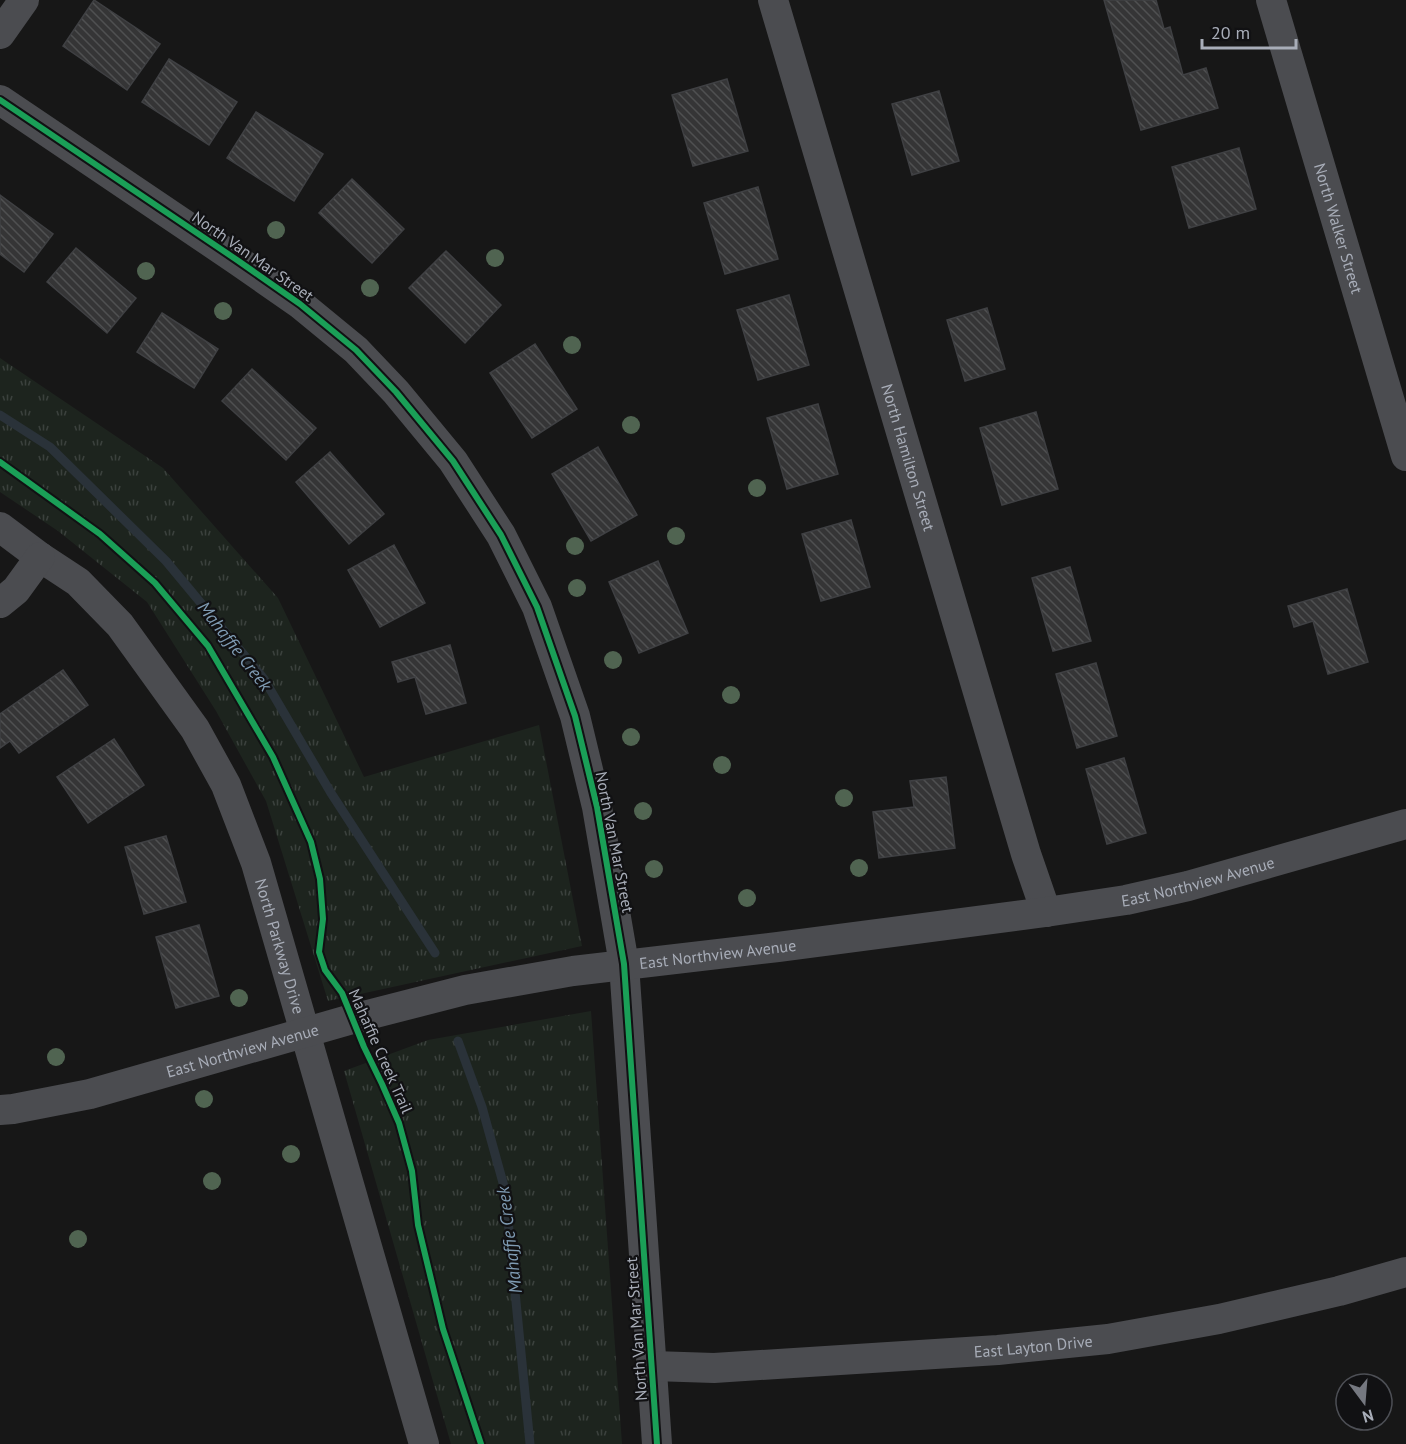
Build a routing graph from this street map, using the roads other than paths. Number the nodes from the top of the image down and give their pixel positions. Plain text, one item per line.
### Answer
1 (24, 0) edge
2 (773, 0) edge
3 (1271, 0) edge
4 (0, 34) edge
5 (0, 100) edge
6 (1406, 453) edge
7 (0, 527) edge
8 (40, 557) junction
9 (0, 603) edge
10 (1406, 824) edge
11 (1047, 912) junction
12 (624, 964) junction
13 (306, 1032) junction
14 (0, 1110) edge
15 (1406, 1272) edge
16 (653, 1366) junction
17 (424, 1444) edge
18 (657, 1444) edge

1 - 4 street
2 - 11 street, North Hamilton Street
3 - 6 street, North Walker Street
5 - 12 street, North Van Mar Street
7 - 8 street, North Parkway Drive
8 - 9 street
8 - 13 street, North Parkway Drive
10 - 11 street, East Northview Avenue
11 - 12 street, East Northview Avenue
12 - 13 street, East Northview Avenue
12 - 16 street, North Van Mar Street
13 - 14 street, East Northview Avenue
13 - 17 street, North Parkway Drive
15 - 16 street, East Layton Drive
16 - 18 street, North Van Mar Street

